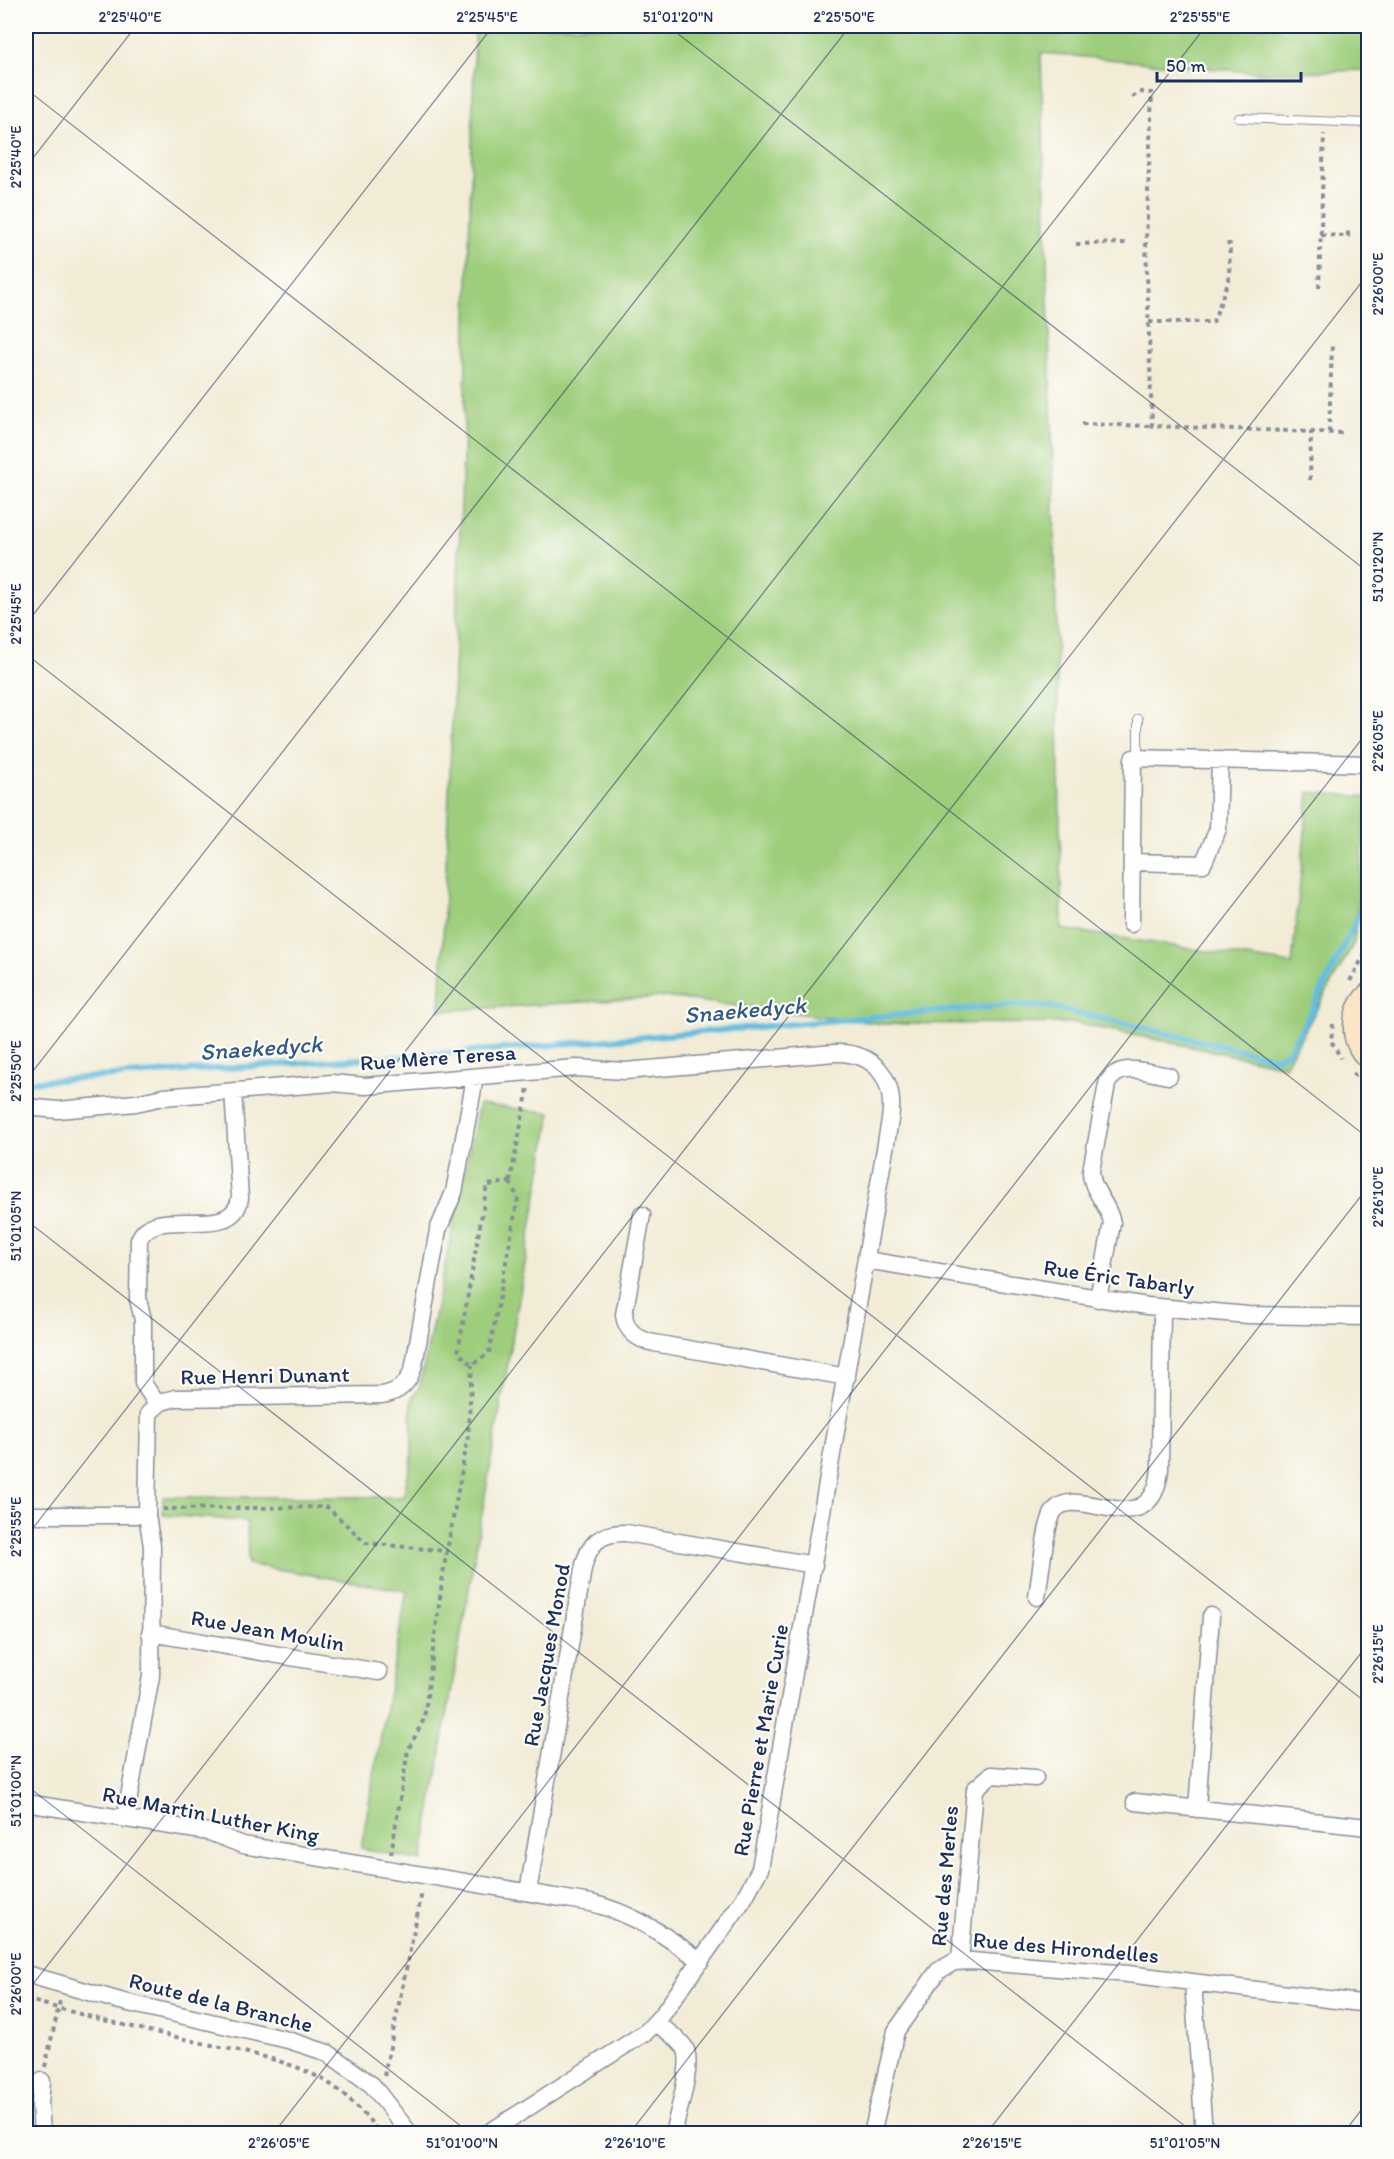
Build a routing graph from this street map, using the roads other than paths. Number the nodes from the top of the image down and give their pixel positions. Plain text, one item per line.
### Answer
1 (1239, 118) dead end
2 (1368, 123) edge
3 (1138, 719) dead end
4 (1135, 758) junction
5 (1220, 760) junction
6 (1368, 764) edge
7 (1132, 862) junction
8 (1131, 924) dead end
9 (1367, 995) edge
10 (1368, 1058) edge
11 (1169, 1076) dead end
12 (475, 1078) junction
13 (233, 1091) junction
14 (26, 1107) edge
15 (642, 1215) dead end
16 (866, 1260) junction
17 (1098, 1299) junction
18 (1162, 1308) junction
19 (1368, 1317) edge
20 (847, 1377) junction
21 (157, 1404) junction
22 (147, 1512) junction
23 (26, 1515) edge
24 (814, 1565) junction
25 (1037, 1597) dead end
26 (1211, 1616) dead end
27 (150, 1633) junction
28 (379, 1672) dead end
29 (1035, 1778) dead end
30 (1135, 1802) dead end
31 (26, 1803) edge
32 (1197, 1809) junction
33 (125, 1819) junction
34 (1368, 1827) edge
35 (528, 1892) junction
36 (701, 1961) junction
37 (960, 1961) junction
38 (26, 1974) edge
39 (1193, 1982) junction
40 (1368, 2004) edge
41 (656, 2023) junction
42 (42, 2081) road end
43 (42, 2133) edge
44 (410, 2133) edge
45 (487, 2133) edge
46 (673, 2133) edge
47 (872, 2133) edge
48 (1204, 2133) edge

1 - 2 lane
3 - 4 lane
4 - 5 street
4 - 7 street
5 - 6 street
5 - 7 street
7 - 8 street
9 - 10 street
11 - 17 street
12 - 13 street, Rue Mère Teresa
12 - 16 street, Rue Mère Teresa
12 - 21 street, Rue Henri Dunant
13 - 14 street, Rue Mère Teresa
13 - 21 street
15 - 20 street
16 - 17 street, Rue Éric Tabarly
16 - 20 street
17 - 18 street, Rue Éric Tabarly
18 - 19 street, Rue Éric Tabarly
18 - 25 street
20 - 24 street, Rue Pierre et Marie Curie
21 - 22 street, Rue Henri Dunant
22 - 23 street
22 - 27 street, Rue Henri Dunant
24 - 35 street, Rue Jacques Monod
24 - 36 street, Rue Pierre et Marie Curie
26 - 32 street
27 - 28 street, Rue Jean Moulin
27 - 33 street, Rue Henri Dunant
29 - 37 street, Rue des Merles
30 - 32 street
31 - 33 street, Rue Martin Luther King
32 - 34 street
33 - 35 street, Rue Martin Luther King
35 - 36 street, Rue Martin Luther King
36 - 41 street, Rue Pierre et Marie Curie
37 - 39 street, Rue des Hirondelles
37 - 47 street, Rue des Hirondelles
38 - 44 street, Route de la Branche
39 - 40 street, Rue des Hirondelles
39 - 48 street
41 - 45 street, Rue Pierre et Marie Curie
41 - 46 street
42 - 43 street

